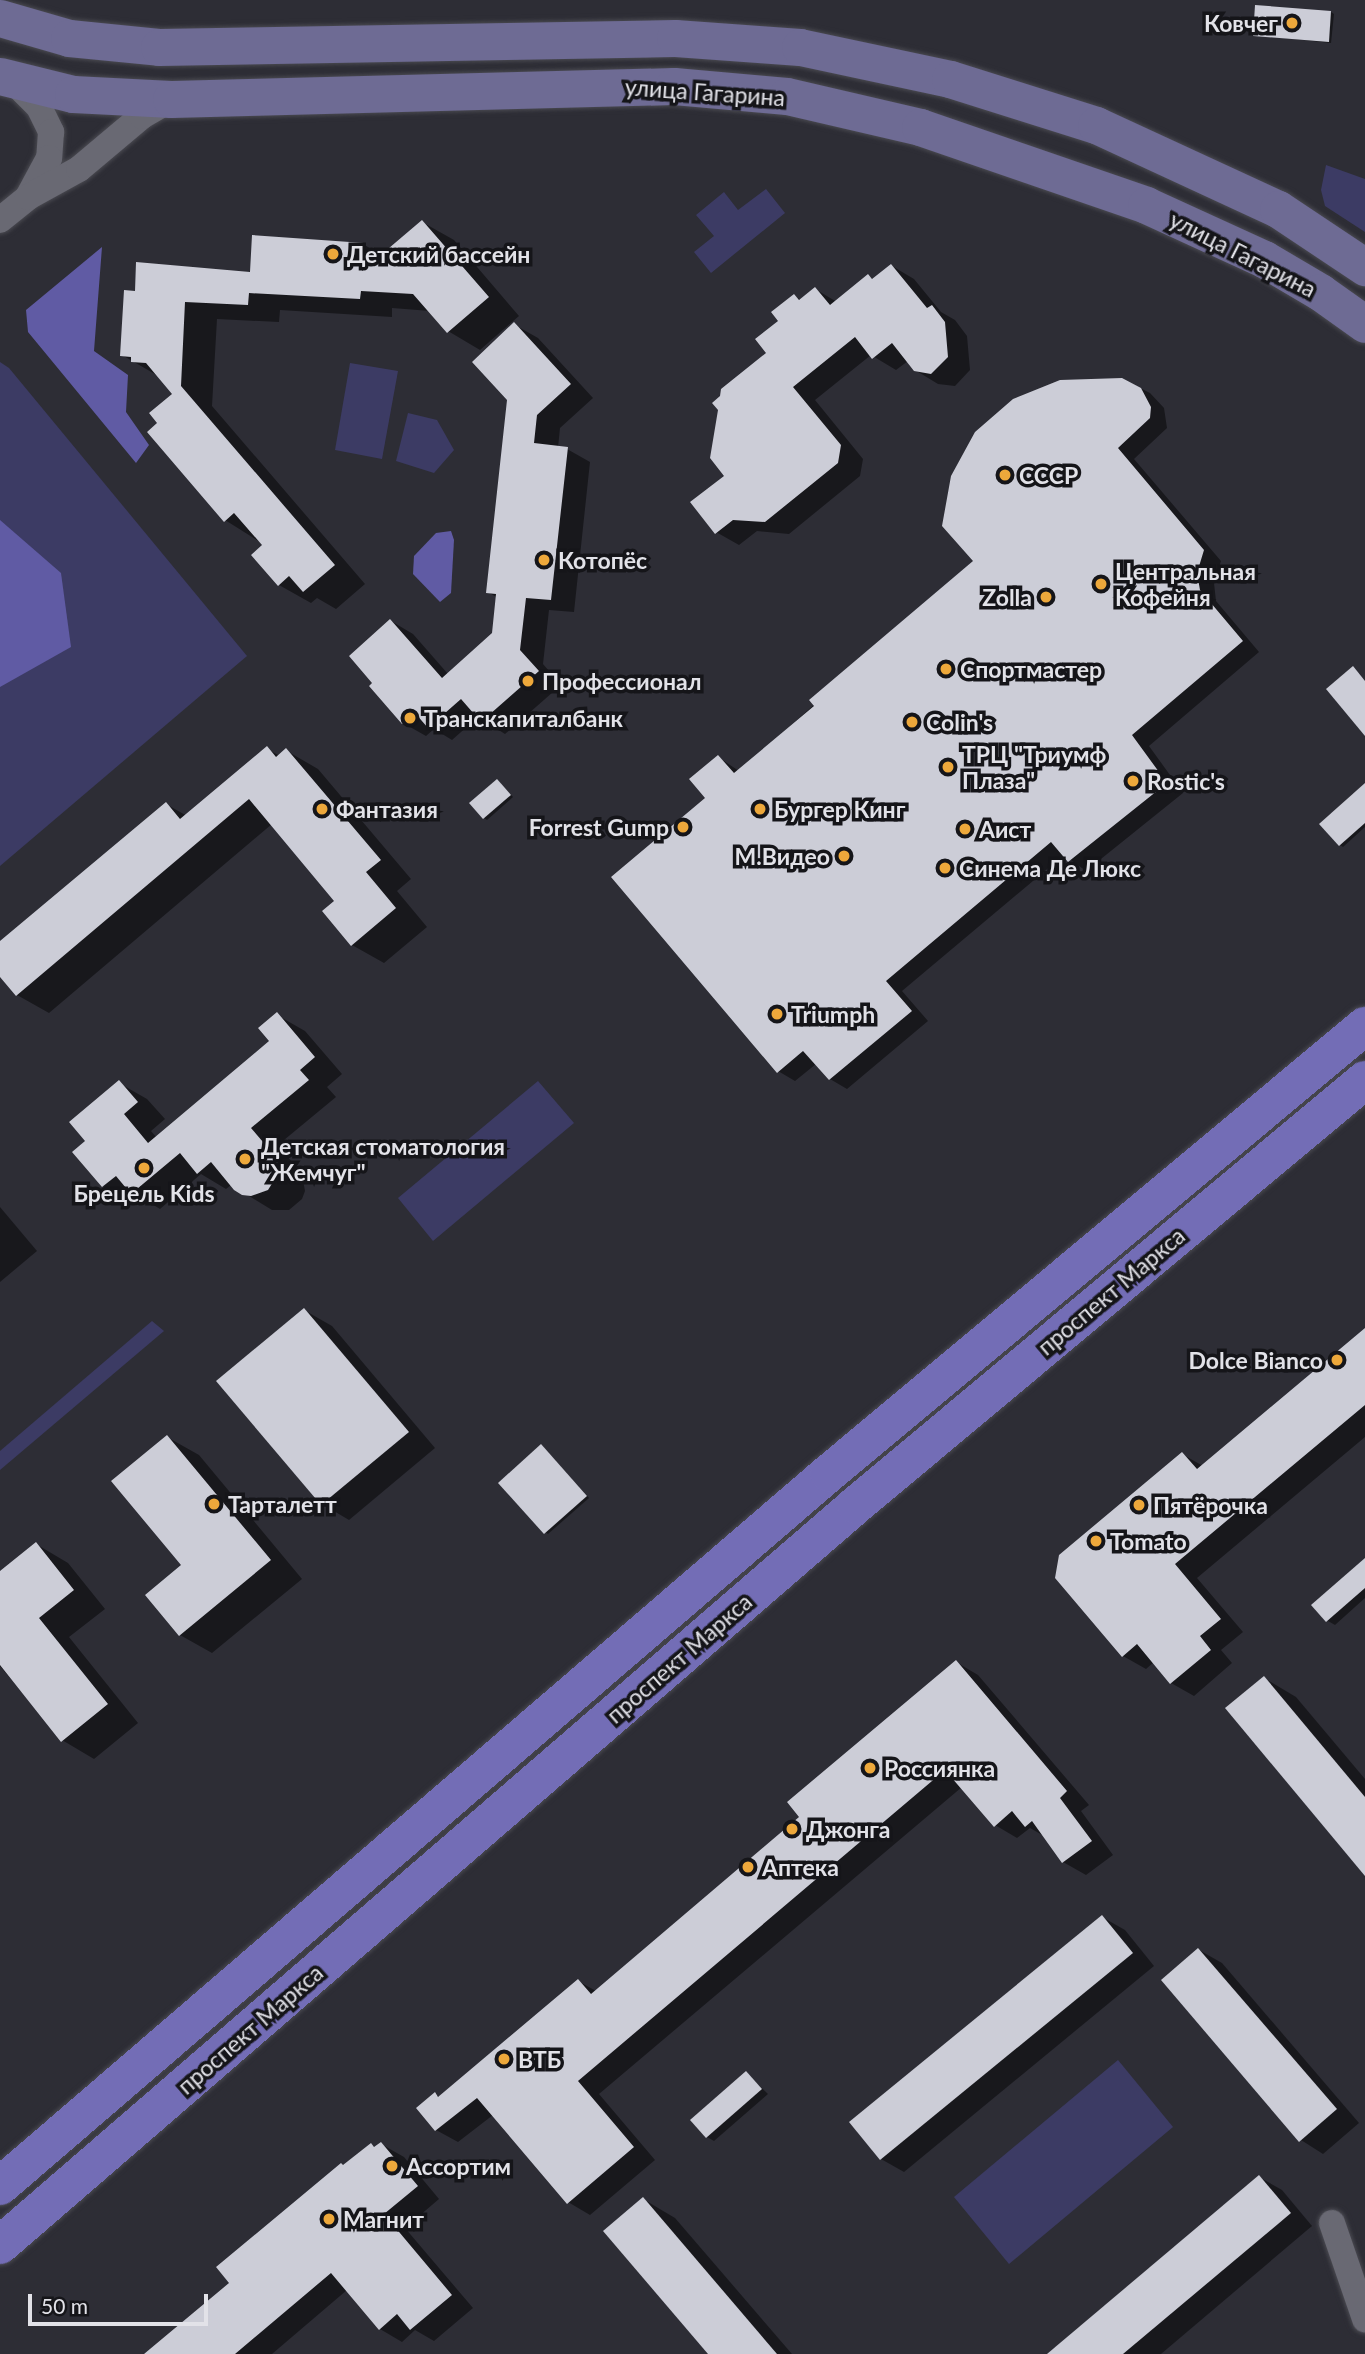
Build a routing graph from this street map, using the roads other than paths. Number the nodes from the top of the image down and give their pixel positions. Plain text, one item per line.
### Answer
1 (0, 18) edge
2 (675, 38) junction
3 (5, 78) edge
4 (674, 86) junction
5 (171, 99) junction
6 (28, 197) junction
7 (0, 220) edge
8 (1365, 267) edge
9 (1365, 324) edge
10 (1365, 1026) edge
11 (1365, 1080) edge
12 (0, 2186) edge
13 (1332, 2223) dead end
14 (0, 2245) edge
15 (1365, 2319) edge

1 - 2 main road, улица Гагарина
2 - 4 main road
2 - 8 main road, улица Гагарина
3 - 5 main road, улица Гагарина
3 - 6 street
4 - 5 main road, улица Гагарина
4 - 9 main road, улица Гагарина
5 - 6 street
6 - 7 street
10 - 12 main road, проспект Маркса
11 - 14 main road, проспект Маркса
13 - 15 street

